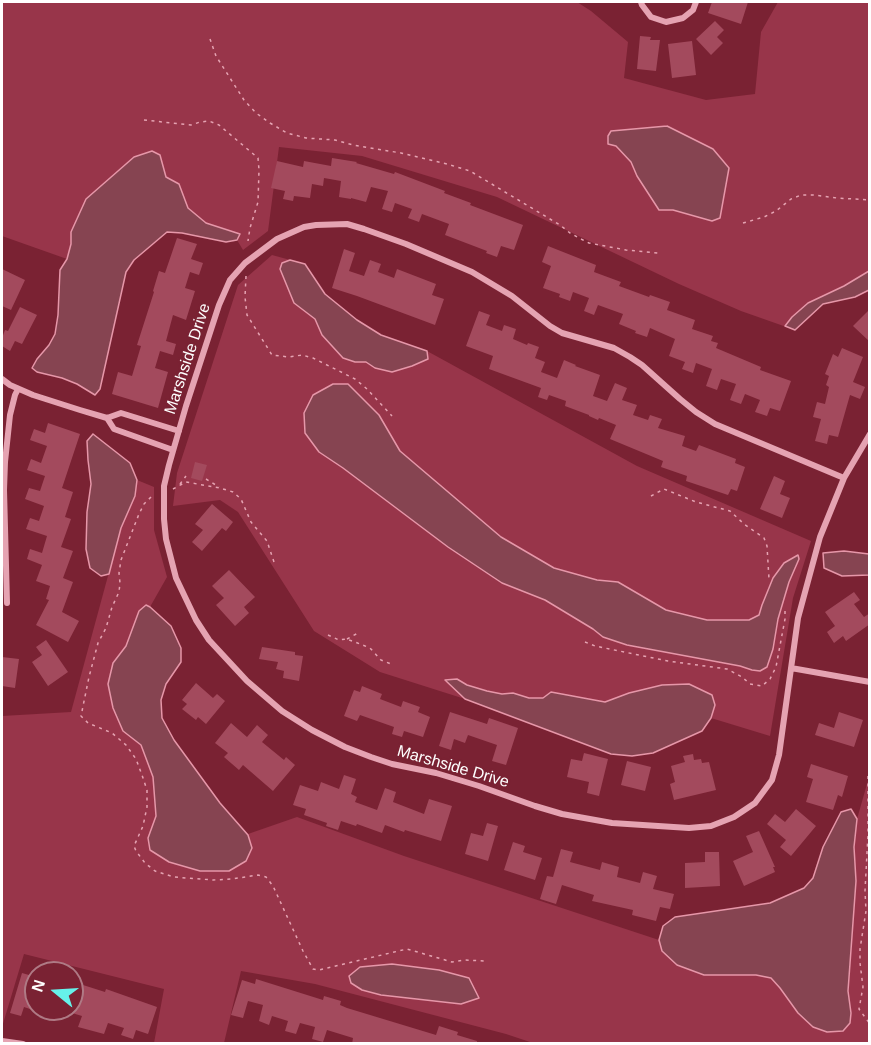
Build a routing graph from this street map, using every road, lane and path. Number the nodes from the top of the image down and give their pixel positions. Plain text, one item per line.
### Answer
1 (641, 2) edge
2 (696, 2) edge
3 (210, 39) dead end
4 (144, 120) dead end
5 (870, 200) edge
6 (742, 223) dead end
7 (248, 241) dead end
8 (658, 253) dead end
9 (246, 273) dead end
10 (2, 379) edge
11 (18, 388) junction
12 (392, 416) dead end
13 (107, 418) junction
14 (179, 430) junction
15 (870, 434) edge
16 (173, 450) junction
17 (186, 477) dead end
18 (844, 478) junction
19 (206, 479) dead end
20 (180, 485) junction
21 (220, 488) junction
22 (172, 489) dead end
23 (151, 496) dead end
24 (651, 496) dead end
25 (274, 562) dead end
26 (769, 579) dead end
27 (7, 603) dead end
28 (785, 608) dead end
29 (358, 633) dead end
30 (328, 635) dead end
31 (346, 639) junction
32 (585, 642) dead end
33 (391, 664) dead end
34 (791, 668) junction
35 (870, 682) edge
36 (870, 769) edge
37 (485, 961) dead end
38 (870, 1024) edge
39 (2, 1041) edge
40 (23, 1044) edge

1 - 2 street
3 - 8 path
4 - 7 path
5 - 6 path
9 - 12 path
10 - 11 street
11 - 13 street
11 - 27 street
13 - 14 street
13 - 16 street
14 - 16 street, Marshside Drive
14 - 18 street, Marshside Drive
15 - 18 street, Marshside Drive
16 - 34 street, Marshside Drive
17 - 20 path
18 - 34 street, Marshside Drive
19 - 21 path
20 - 21 path
20 - 22 path
21 - 25 path
23 - 37 path
24 - 26 path
28 - 32 path
29 - 31 path
30 - 31 path
31 - 33 path
34 - 35 street
36 - 38 path
39 - 40 street

